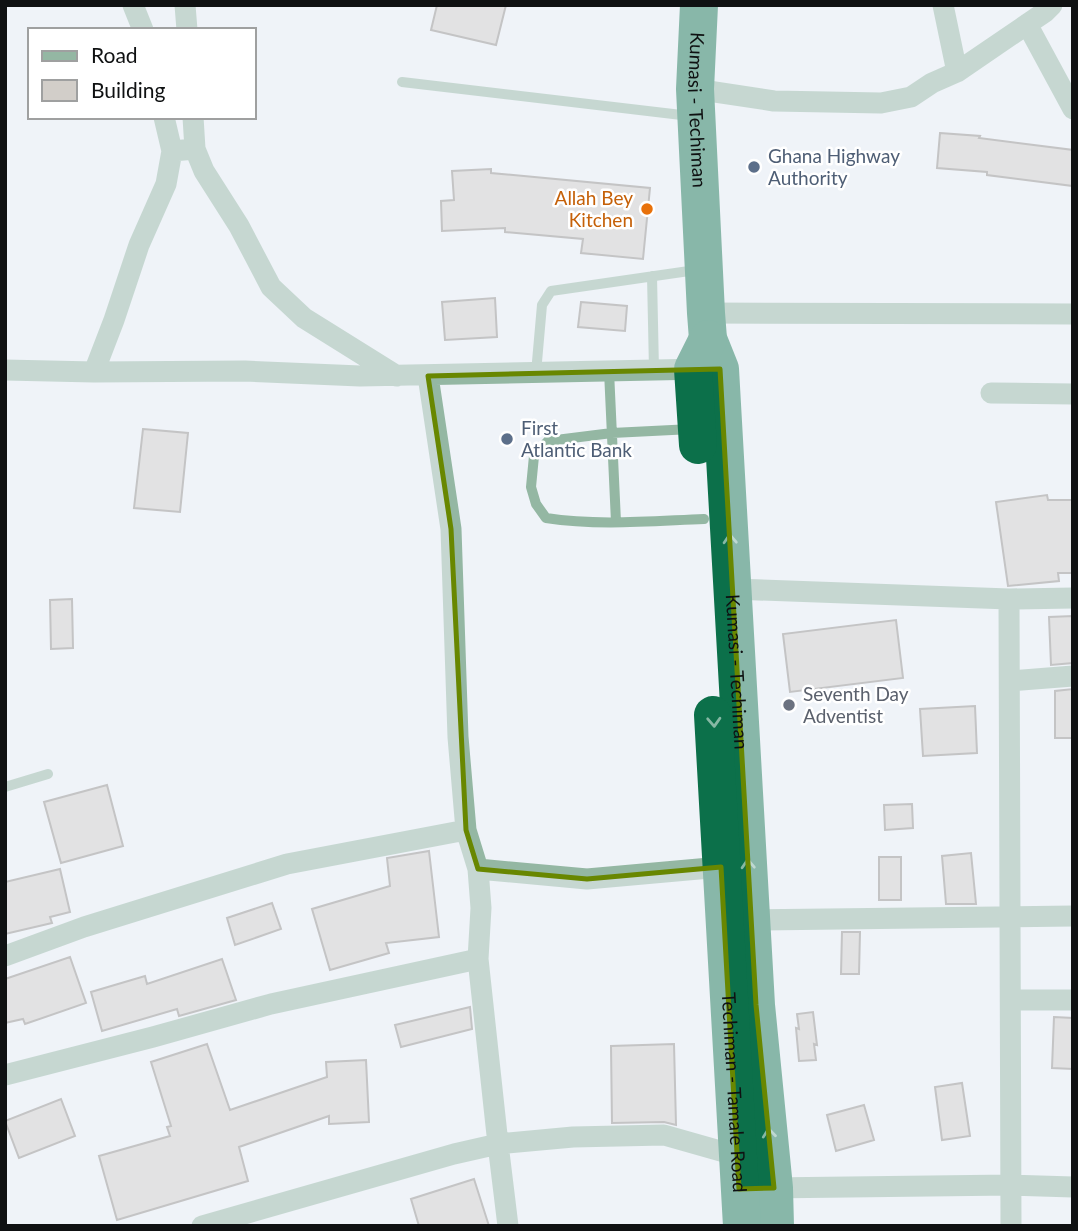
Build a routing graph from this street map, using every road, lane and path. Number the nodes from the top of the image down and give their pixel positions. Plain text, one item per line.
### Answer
1 (133, 5) edge
2 (185, 5) edge
3 (699, 5) edge
4 (943, 5) edge
5 (1052, 5) edge
6 (1027, 24) junction
7 (142, 28) edge
8 (187, 28) edge
9 (957, 72) junction
10 (401, 82) dead end
11 (696, 103) junction
12 (1073, 109) edge
13 (164, 119) edge
14 (193, 119) edge
15 (195, 149) junction
16 (172, 151) junction
17 (703, 269) junction
18 (652, 276) junction
19 (1073, 314) edge
20 (707, 348) junction
21 (5, 370) edge
22 (654, 370) junction
23 (610, 371) junction
24 (93, 372) junction
25 (536, 373) junction
26 (397, 376) junction
27 (429, 376) junction
28 (991, 393) dead end
29 (1073, 394) edge
30 (697, 429) junction
31 (612, 433) junction
32 (704, 519) junction
33 (616, 522) junction
34 (733, 589) junction
35 (1073, 598) edge
36 (1009, 599) junction
37 (1073, 676) edge
38 (1010, 681) junction
39 (48, 774) dead end
40 (5, 787) edge
41 (466, 830) junction
42 (721, 867) junction
43 (478, 869) junction
44 (1073, 916) edge
45 (1010, 918) junction
46 (751, 920) junction
47 (5, 956) edge
48 (478, 959) junction
49 (728, 959) joint
50 (1011, 1000) junction
51 (1073, 1000) edge
52 (757, 1005) joint
53 (5, 1075) edge
54 (498, 1144) junction
55 (1011, 1185) junction
56 (1073, 1187) edge
57 (748, 1190) edge
58 (202, 1226) edge
59 (508, 1226) edge
60 (775, 1226) edge
61 (1011, 1226) edge

1 - 7 street
2 - 8 street
3 - 11 highway, Kumasi - Techiman
4 - 9 street
5 - 6 street
6 - 9 street
6 - 12 street
9 - 11 street
10 - 11 lane
11 - 17 highway, Kumasi - Techiman
13 - 16 street
14 - 15 street
15 - 16 street
15 - 26 street
16 - 24 street
17 - 18 lane
17 - 20 highway, Kumasi - Techiman
18 - 22 lane
18 - 25 lane
19 - 20 street
20 - 22 street
20 - 30 highway, Kumasi - Techiman
34 -> 20 highway, Kumasi - Techiman
21 - 24 street
22 - 23 street
23 - 25 street
23 - 31 lane
24 - 26 street
25 - 27 street
26 - 27 street
27 - 41 street
28 - 29 street
30 - 31 lane
30 - 32 highway, Kumasi - Techiman
31 - 33 lane
31 - 33 lane
32 - 33 lane
32 -> 42 highway, Kumasi - Techiman
34 - 36 street
46 -> 34 highway, Kumasi - Techiman
35 - 36 street
36 - 38 street
37 - 38 street
38 - 45 street
39 - 40 lane
41 - 43 street
41 - 47 street
42 - 43 street
42 - 49 highway, Kumasi - Techiman
43 - 48 street
44 - 45 street
45 - 46 street
45 - 50 street
46 - 52 highway, Kumasi - Techiman
48 - 53 street
48 - 54 street
49 - 57 highway, Techiman - Tamale Road
50 - 51 street
50 - 55 street
57 -> 52 highway, Techiman - Tamale Road
54 - 57 street
54 - 58 street
54 - 59 street
55 - 56 street
55 - 57 street
55 - 61 street
57 - 60 highway, Techiman - Tamale Road

